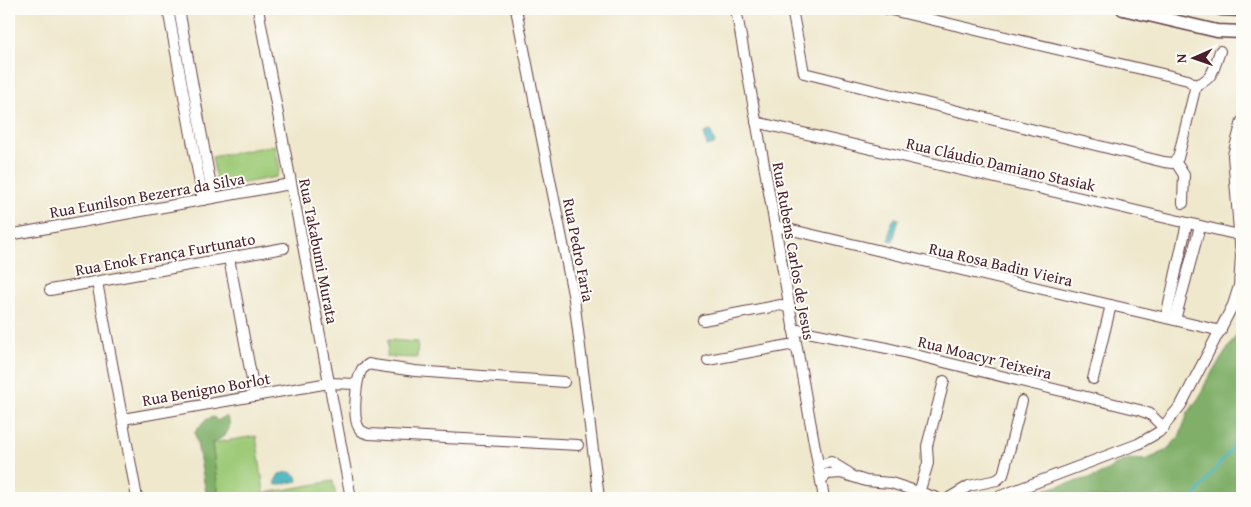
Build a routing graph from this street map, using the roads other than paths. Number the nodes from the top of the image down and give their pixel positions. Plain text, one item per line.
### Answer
1 (168, 9) edge
2 (179, 9) edge
3 (258, 9) edge
4 (516, 9) edge
5 (736, 9) edge
6 (792, 9) edge
7 (887, 9) edge
8 (1123, 9) edge
9 (1221, 9) edge
10 (1242, 10) edge
11 (1242, 32) edge
12 (1220, 52) dead end
13 (1194, 85) junction
14 (189, 91) junction
15 (756, 122) junction
16 (1241, 126) edge
17 (1175, 161) junction
18 (290, 184) junction
19 (208, 199) junction
20 (1183, 203) dead end
21 (1187, 223) junction
22 (775, 226) junction
23 (1200, 226) junction
24 (9, 235) edge
25 (1239, 236) junction
26 (284, 248) dead end
27 (230, 258) junction
28 (97, 282) junction
29 (50, 290) dead end
30 (1111, 305) junction
31 (789, 308) junction
32 (1170, 319) junction
33 (704, 320) dead end
34 (793, 329) junction
35 (1221, 331) junction
36 (797, 348) junction
37 (325, 360) junction
38 (708, 360) dead end
39 (1093, 379) dead end
40 (944, 380) dead end
41 (564, 382) dead end
42 (357, 384) junction
43 (331, 385) junction
44 (312, 386) junction
45 (295, 390) junction
46 (255, 396) junction
47 (1022, 401) dead end
48 (123, 419) junction
49 (1164, 428) junction
50 (578, 445) dead end
51 (818, 466) junction
52 (856, 478) junction
53 (821, 481) junction
54 (919, 493) junction
55 (136, 498) edge
56 (351, 498) edge
57 (599, 498) edge
58 (824, 498) edge
59 (936, 498) edge
60 (949, 498) edge
61 (995, 498) edge

1 - 14 street
2 - 14 street
3 - 18 street, Rua Takabumi Murata
4 - 57 street, Rua Pedro Faria
5 - 15 street, Rua Rubens Carlos de Jesus
6 - 17 street
7 - 13 street
8 - 11 main road
9 - 10 main road
12 - 13 street
13 - 17 street
14 - 19 street
15 - 21 street, Rua Cláudio Damiano Stasiak
15 - 22 street, Rua Rubens Carlos de Jesus
16 - 25 street
17 - 20 street
18 - 19 street, Rua Eunilson Bezerra da Silva
18 - 37 street, Rua Takabumi Murata
19 - 24 street, Rua Eunilson Bezerra da Silva
21 - 23 street, Rua Cláudio Damiano Stasiak
21 - 32 street
22 - 30 street, Rua Rosa Badin Vieira
22 - 31 street, Rua Rubens Carlos de Jesus
23 - 25 street, Rua Cláudio Damiano Stasiak
23 - 32 street
25 - 35 street
26 - 27 street, Rua Enok França Furtunato
27 - 28 street, Rua Enok França Furtunato
27 - 46 street
28 - 29 street, Rua Enok França Furtunato
28 - 48 street
30 - 32 street, Rua Rosa Badin Vieira
30 - 39 street
31 - 33 street
31 - 34 street, Rua Rubens Carlos de Jesus
32 - 35 street, Rua Rosa Badin Vieira
34 - 36 street, Rua Rubens Carlos de Jesus
34 - 49 street, Rua Moacyr Teixeira
35 - 49 street
36 - 38 street
36 - 51 street, Rua Rubens Carlos de Jesus
37 - 43 street, Rua Takabumi Murata
37 - 44 street
40 - 54 street
41 - 42 street
42 - 43 street
42 - 50 street
43 - 44 street
43 - 45 street
43 - 56 street, Rua Takabumi Murata
44 - 45 street
45 - 46 street, Rua Benigno Borlot
46 - 48 street, Rua Benigno Borlot
47 - 60 street
48 - 55 street
49 - 61 street
51 - 52 street
51 - 53 street, Rua Rubens Carlos de Jesus
52 - 53 street
52 - 54 street
53 - 58 street, Rua Rubens Carlos de Jesus
54 - 59 street

